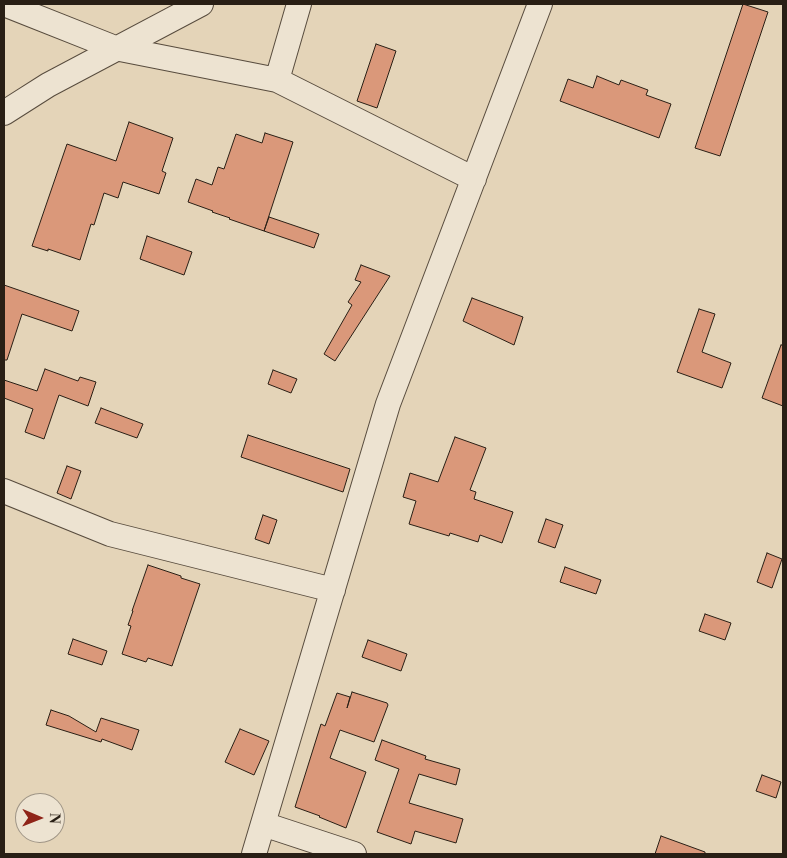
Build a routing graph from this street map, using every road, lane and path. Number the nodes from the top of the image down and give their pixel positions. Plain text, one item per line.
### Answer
1 (4, 4) edge
2 (201, 4) edge
3 (299, 4) edge
4 (540, 4) edge
5 (114, 48) junction
6 (278, 80) junction
7 (4, 113) edge
8 (474, 179) junction
9 (4, 492) edge
10 (333, 590) junction
11 (264, 824) junction
12 (254, 854) edge
13 (354, 854) edge

1 - 5 street
2 - 5 street
3 - 6 street
4 - 8 street
5 - 6 street
5 - 7 street
6 - 8 street
8 - 10 street
9 - 10 street
10 - 11 street
11 - 12 street
11 - 13 street

